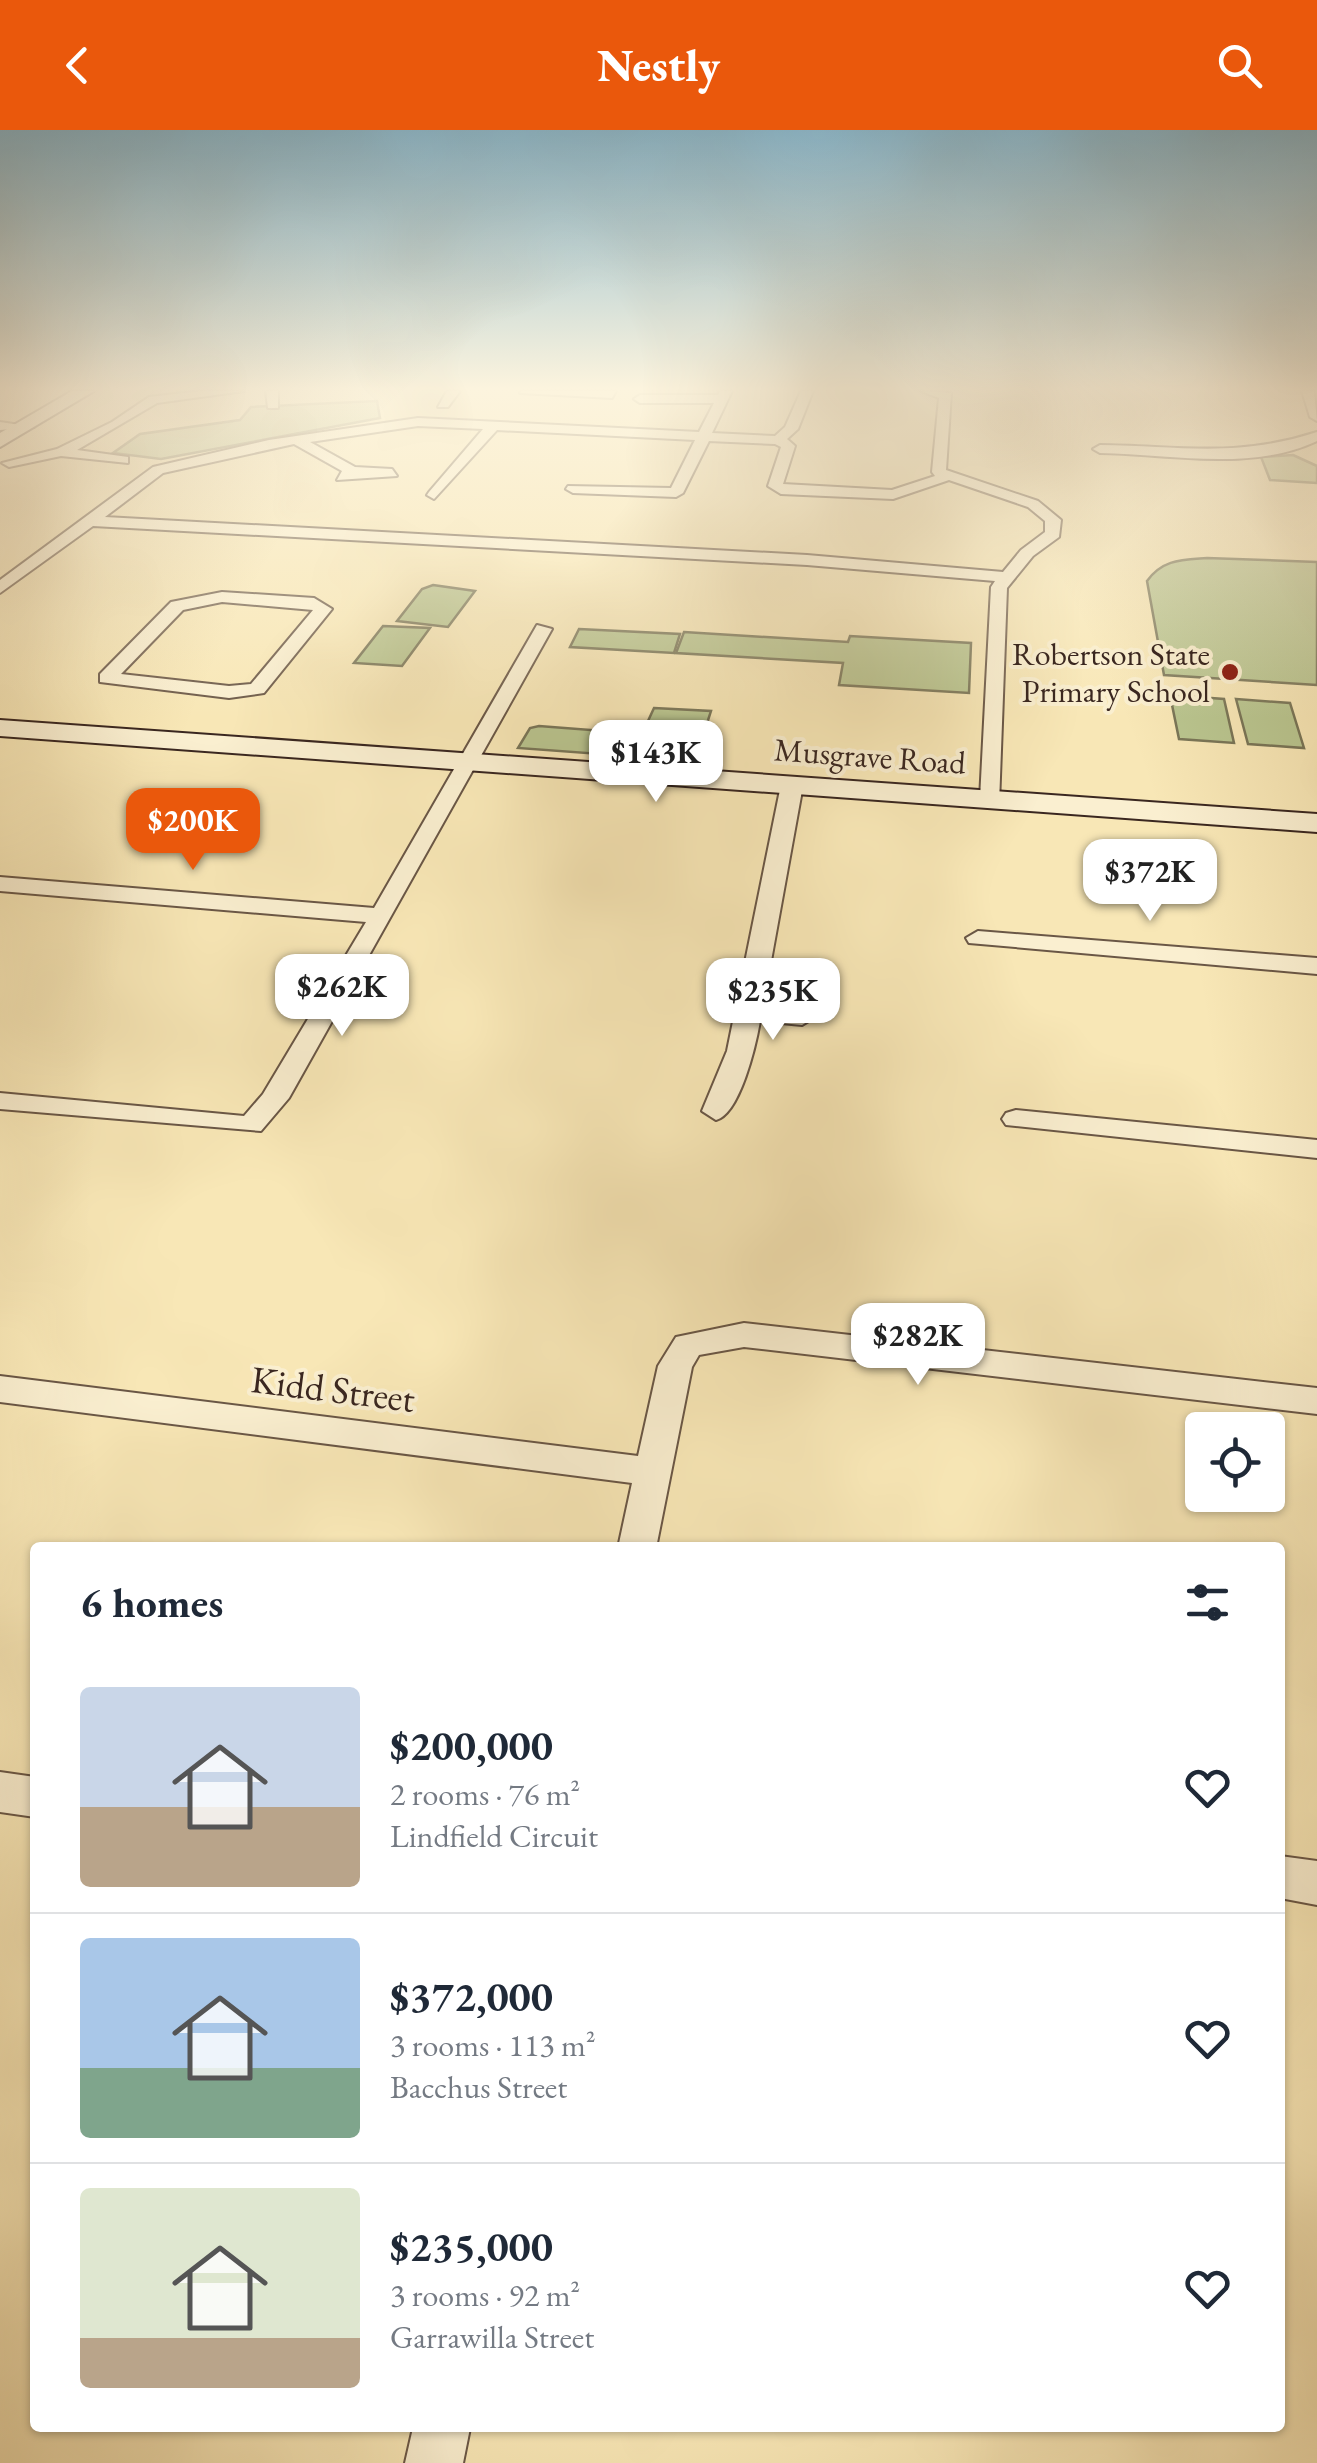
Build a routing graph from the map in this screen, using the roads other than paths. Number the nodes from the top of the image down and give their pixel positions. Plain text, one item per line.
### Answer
1 (118, 500) edge
2 (1023, 500) edge
3 (89, 521) junction
4 (1004, 577) junction
5 (0, 588) edge
6 (543, 629) dead end
7 (244, 692) joint
8 (0, 728) edge
9 (469, 763) junction
10 (792, 785) junction
11 (991, 800) junction
12 (1317, 824) edge
13 (0, 884) edge
14 (382, 916) junction
15 (978, 938) dead end
16 (1317, 966) edge
17 (749, 1012) junction
18 (802, 1017) dead end
19 (0, 1100) edge
20 (716, 1110) dead end
21 (1016, 1119) dead end
22 (1317, 1149) edge
23 (0, 1390) edge
24 (1317, 1402) edge
25 (654, 1472) junction
26 (639, 1542) edge
27 (0, 1792) edge
28 (30, 1796) edge
29 (1285, 1878) edge
30 (1317, 1883) edge
31 (441, 2432) edge
32 (434, 2463) edge

1 - 3 street
2 - 4 street
3 - 4 street
3 - 5 street
4 - 11 street
6 - 9 street
7 - 7 street
8 - 9 street, Musgrave Road
9 - 10 street, Musgrave Road
9 - 14 street
10 - 11 street, Musgrave Road
10 - 17 street
11 - 12 street, Musgrave Road
13 - 14 street
14 - 19 street
15 - 16 street
17 - 18 street
17 - 20 street
21 - 22 street
23 - 25 street, Kidd Street
24 - 25 street
25 - 26 street
27 - 28 street
29 - 30 street
31 - 32 street

